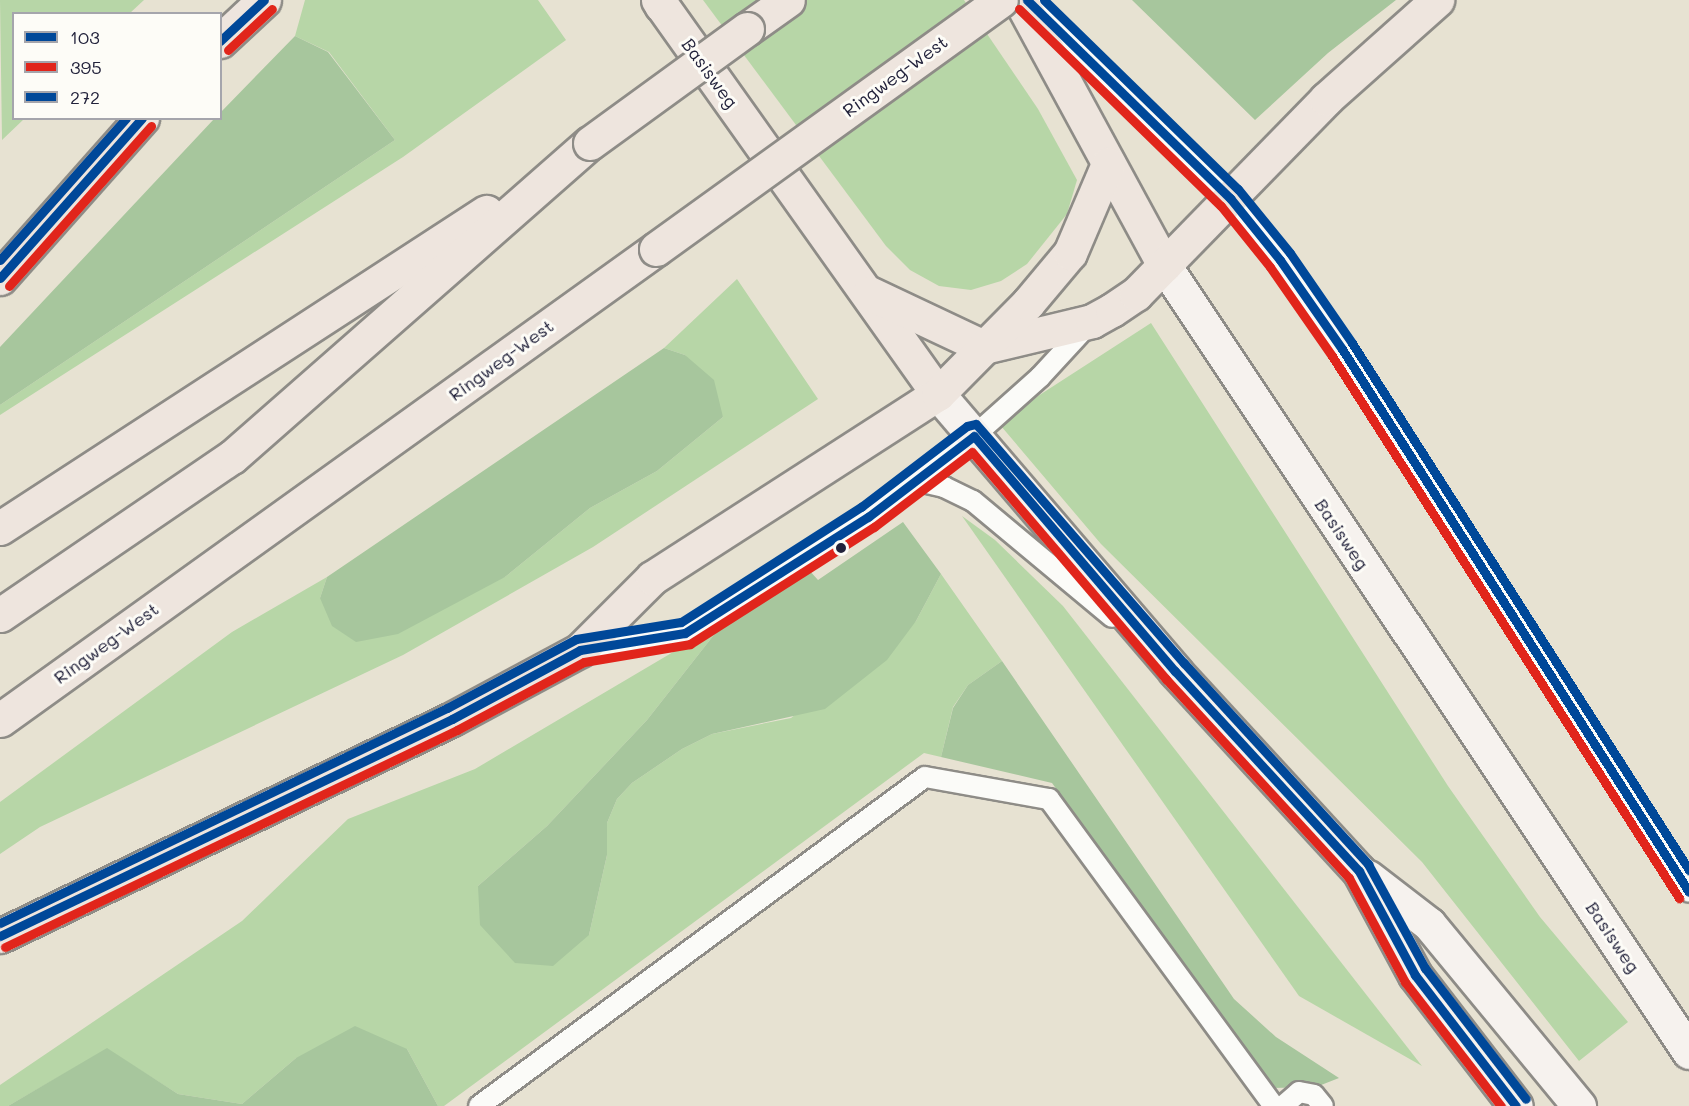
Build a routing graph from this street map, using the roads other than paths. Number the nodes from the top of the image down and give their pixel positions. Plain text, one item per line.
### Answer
1 (264, 0) edge
2 (788, 0) edge
3 (1002, 0) edge
4 (1020, 0) edge
5 (1027, 0) edge
6 (1437, 0) edge
7 (660, 2) edge
8 (222, 39) edge
9 (140, 120) edge
10 (590, 143) junction
11 (1108, 164) junction
12 (1230, 198) junction
13 (1164, 265) junction
14 (0, 279) edge
15 (869, 293) junction
16 (1092, 321) junction
17 (984, 347) junction
18 (938, 394) junction
19 (974, 436) junction
20 (918, 481) junction
21 (0, 528) edge
22 (0, 615) edge
23 (580, 650) junction
24 (1175, 671) junction
25 (40, 690) junction
26 (0, 714) edge
27 (0, 720) edge
28 (1359, 871) junction
29 (1689, 892) edge
30 (0, 936) edge
31 (1688, 1053) edge
32 (1499, 1091) edge
33 (479, 1106) edge
34 (1274, 1106) edge
35 (1283, 1106) edge
36 (1323, 1106) edge
37 (1516, 1106) edge
38 (1579, 1106) edge

1 - 8 main road
2 - 10 main road, bridge
3 - 25 main road, Ringweg-West, bridge
4 - 11 main road, Basisweg
5 - 12 lane
6 - 12 main road
7 - 15 main road, Basisweg
9 - 14 main road
10 - 21 main road
10 - 22 main road
11 - 13 main road, Basisweg
11 - 17 main road
12 - 13 main road
12 - 29 lane
13 - 16 main road
13 - 31 main road, Basisweg
15 - 17 main road
15 - 18 main road, Basisweg
16 - 17 main road
16 - 19 lane
17 - 18 main road
18 - 19 main road, Basisweg
18 - 23 main road
19 - 20 lane
19 - 24 main road, Basisweg
20 - 23 lane
20 - 24 lane
23 - 30 main road
24 - 28 main road, Basisweg
25 - 26 main road
25 - 27 main road, Ringweg-West
28 - 32 main road, Basisweg
28 - 38 main road
32 - 37 main road, Basisweg
33 - 34 lane
35 - 36 lane

